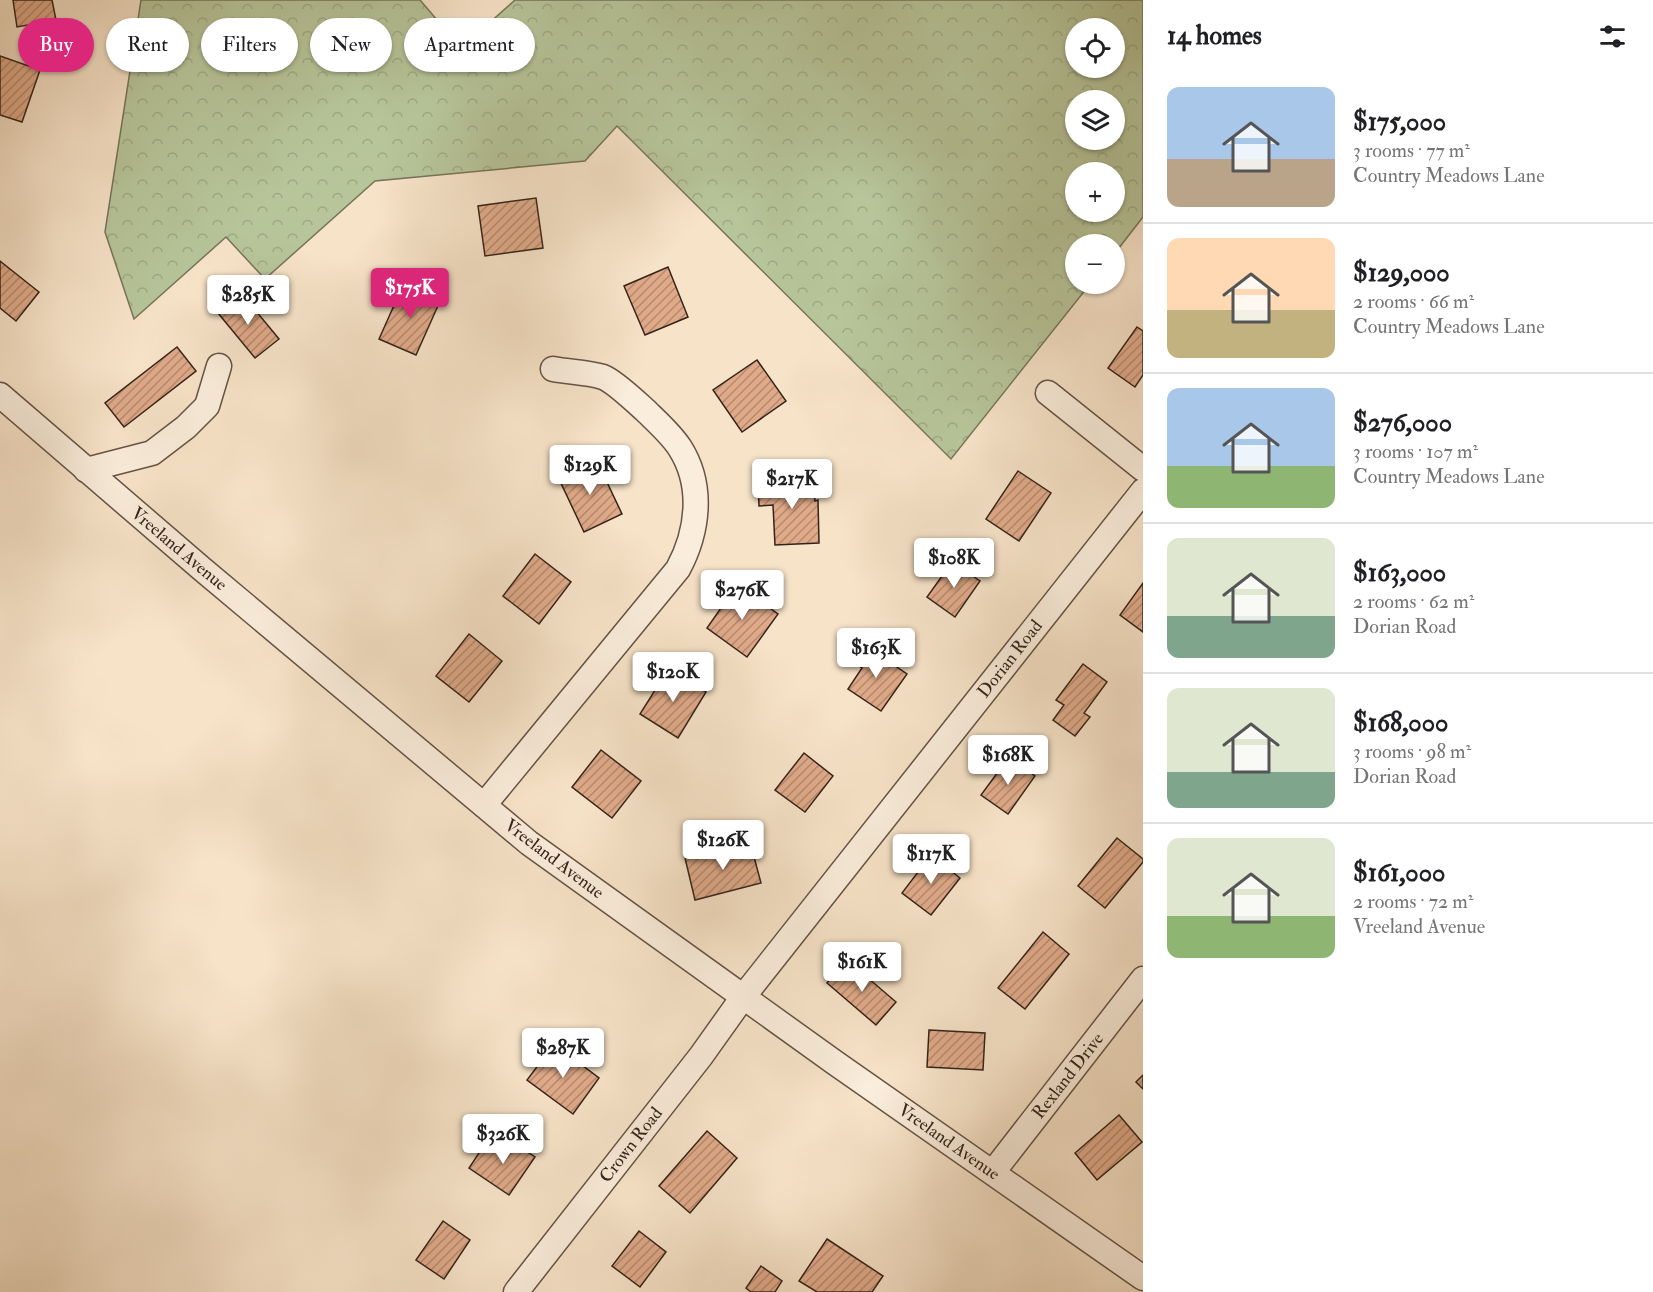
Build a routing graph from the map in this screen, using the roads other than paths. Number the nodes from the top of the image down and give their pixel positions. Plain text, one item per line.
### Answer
1 (219, 366) dead end
2 (553, 369) dead end
3 (1048, 393) dead end
4 (0, 395) edge
5 (1143, 469) edge
6 (86, 470) junction
7 (1143, 491) edge
8 (484, 805) junction
9 (1143, 979) edge
10 (743, 997) junction
11 (993, 1172) junction
12 (1143, 1278) edge
13 (516, 1292) edge

1 - 6 street
2 - 8 street
3 - 5 street
4 - 6 street, Vreeland Avenue
6 - 8 street, Vreeland Avenue
7 - 10 street, Dorian Road
8 - 10 street, Vreeland Avenue
9 - 11 street, Rexland Drive
10 - 11 street, Vreeland Avenue
10 - 13 street, Crown Road
11 - 12 street, Vreeland Avenue

